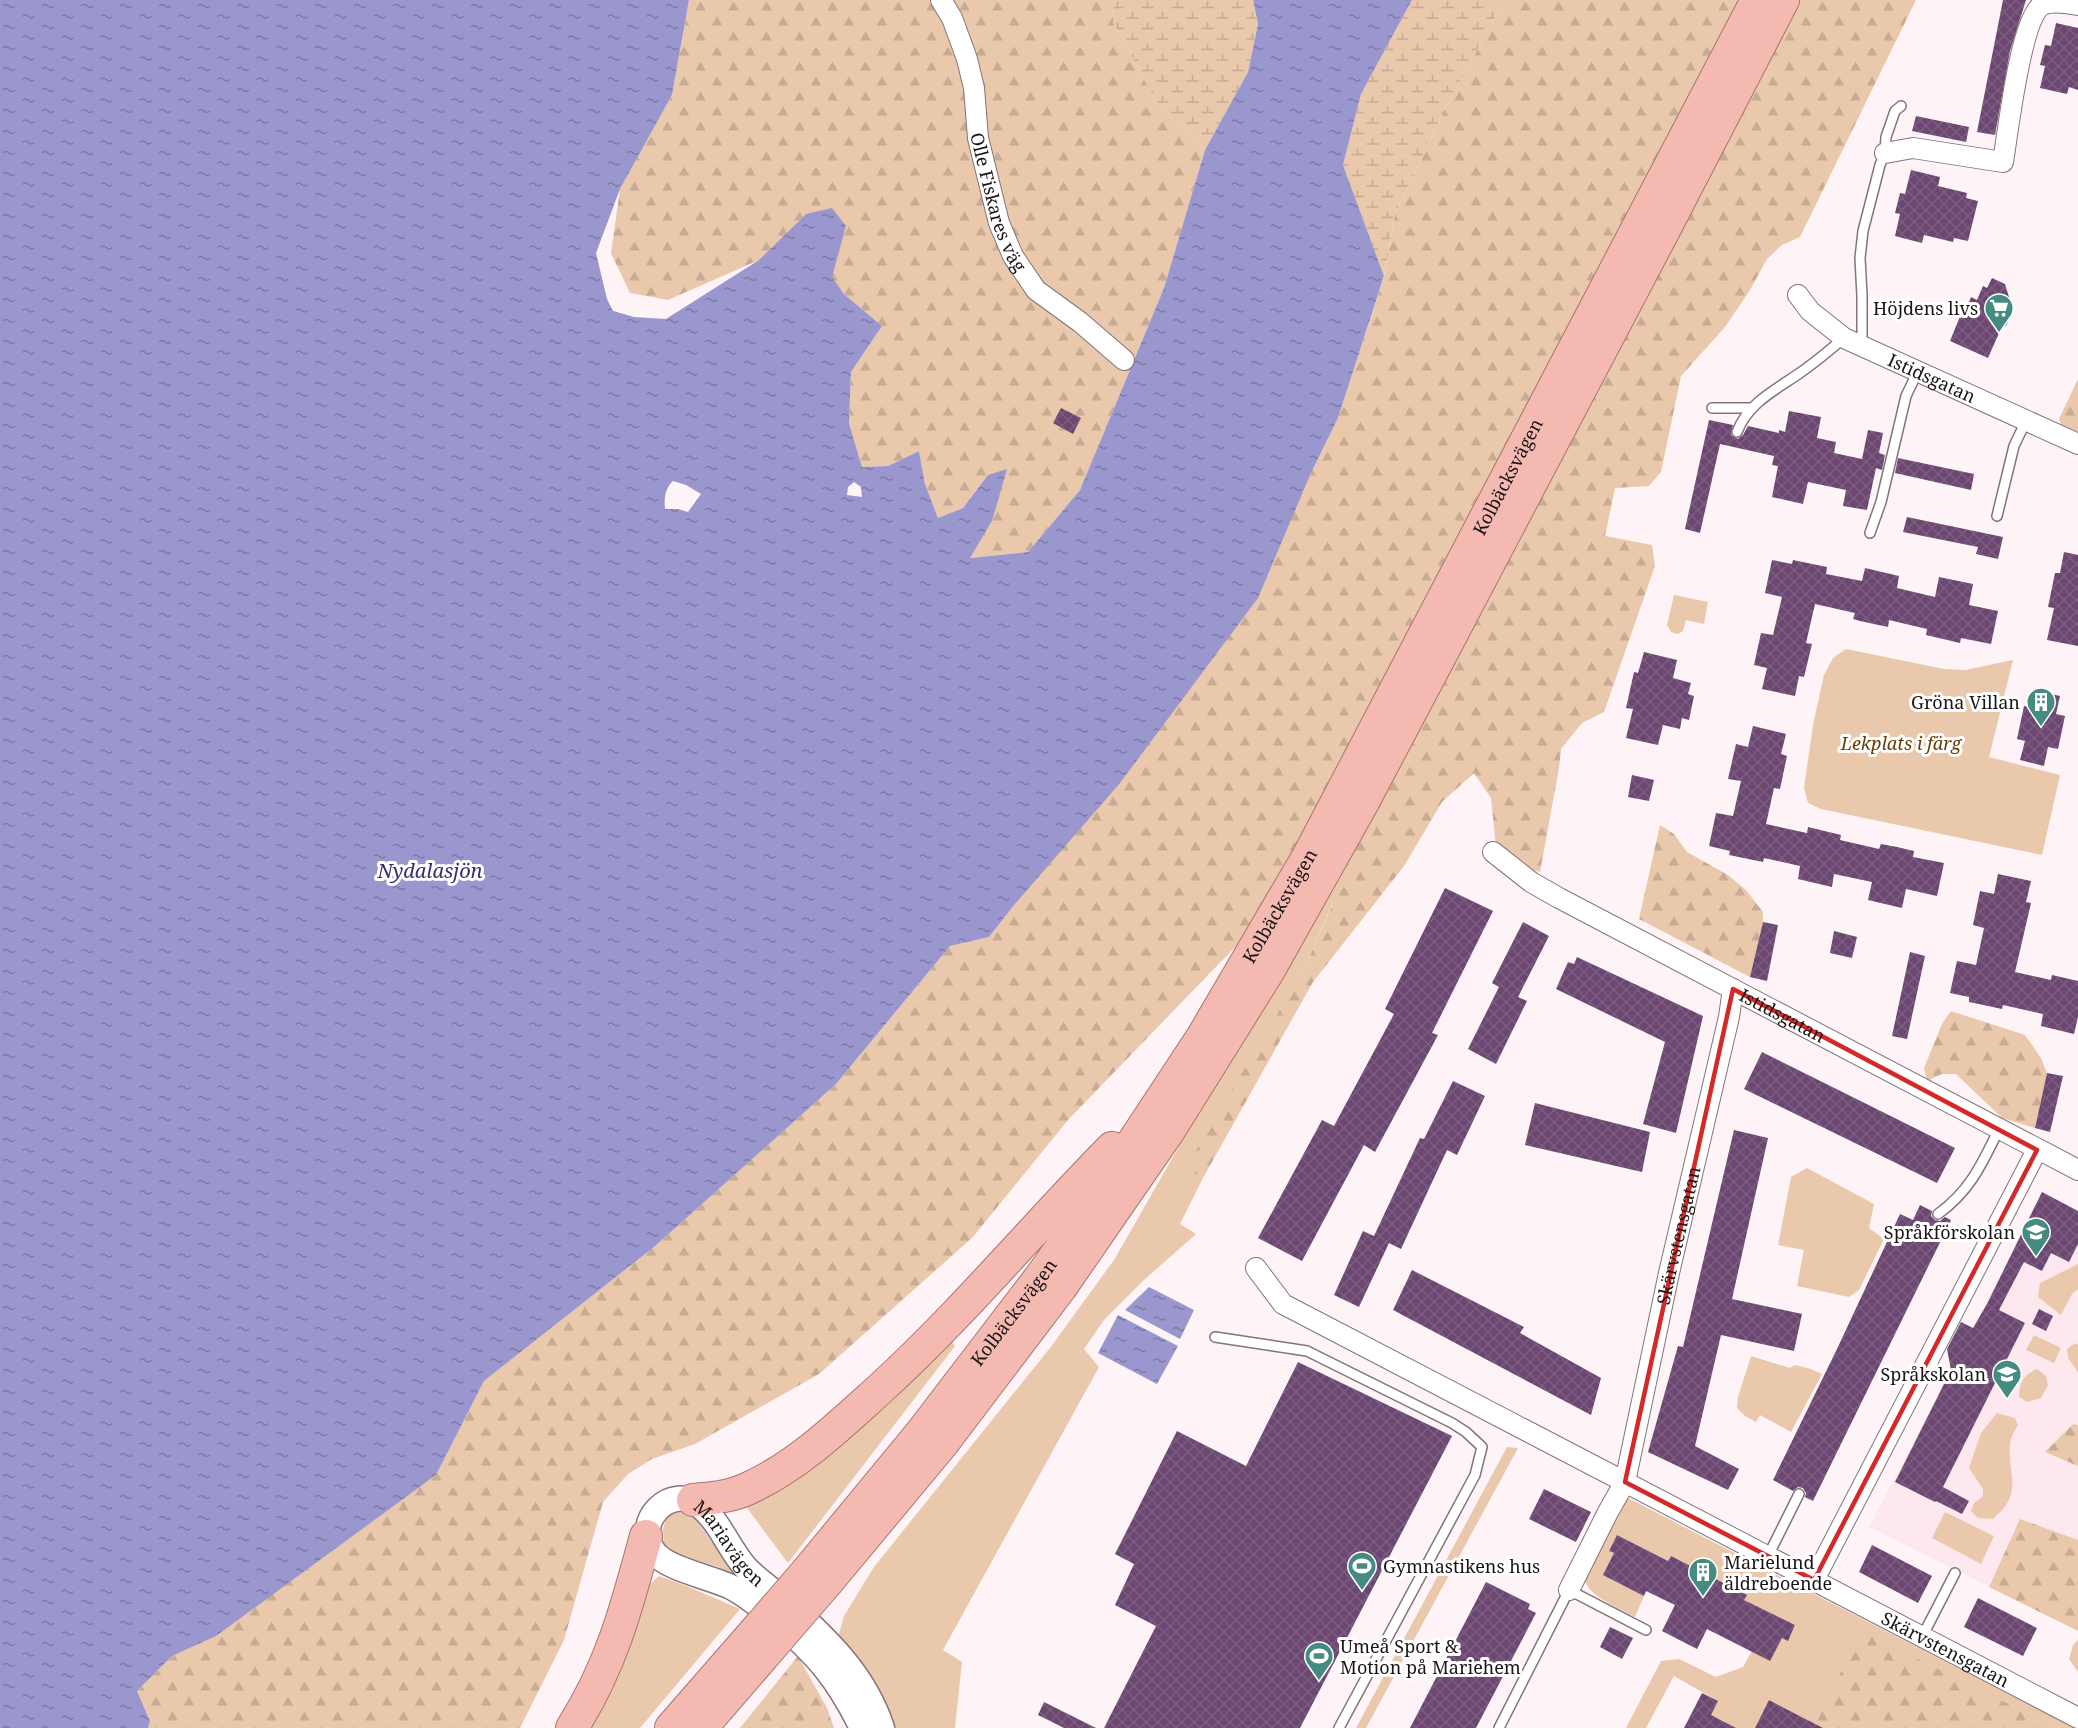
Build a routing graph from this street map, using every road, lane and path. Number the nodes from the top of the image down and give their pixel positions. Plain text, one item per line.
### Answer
1 (941, 0) edge
2 (1757, 0) edge
3 (1783, 0) edge
4 (2078, 5) edge
5 (1900, 106) dead end
6 (1886, 153) junction
7 (1797, 295) dead end
8 (1853, 342) junction
9 (1124, 360) dead end
10 (1918, 371) junction
11 (1712, 408) dead end
12 (1751, 408) junction
13 (2026, 421) junction
14 (1737, 432) dead end
15 (2078, 444) edge
16 (1997, 516) dead end
17 (1870, 533) dead end
18 (1493, 852) dead end
19 (1733, 989) junction
20 (1159, 1104) junction
21 (1999, 1129) junction
22 (2037, 1150) junction
23 (2078, 1170) edge
24 (1938, 1214) dead end
25 (1256, 1268) dead end
26 (1215, 1337) dead end
27 (1626, 1482) junction
28 (1799, 1494) dead end
29 (693, 1500) junction
30 (646, 1536) junction
31 (1768, 1556) junction
32 (1955, 1573) dead end
33 (819, 1574) junction
34 (1814, 1580) junction
35 (1569, 1590) junction
36 (1646, 1630) dead end
37 (768, 1633) junction
38 (1922, 1637) junction
39 (2078, 1718) edge
40 (572, 1728) edge
41 (671, 1728) edge
42 (701, 1728) edge
43 (862, 1728) edge
44 (882, 1728) edge
45 (1339, 1728) edge
46 (1499, 1728) edge

1 - 9 street, Olle Fiskares väg
2 - 20 highway, Kolbäcksvägen
3 - 33 highway, Kolbäcksvägen
4 - 6 street
5 - 6 lane
6 - 8 lane
7 - 8 street, Istidsgatan
8 - 10 street, Istidsgatan
8 - 12 lane
10 - 13 street, Istidsgatan
10 - 17 lane
11 - 12 lane
12 - 14 lane
13 - 15 street, Istidsgatan
13 - 16 lane
18 - 19 street, Istidsgatan
19 - 21 street, Istidsgatan
19 - 27 street, Skärvstensgatan
20 - 29 highway
20 - 33 highway, Kolbäcksvägen
21 - 22 street, Istidsgatan
21 - 24 lane
22 - 23 street, Istidsgatan
22 - 34 street
25 - 27 street, Skärvstensgatan
26 - 45 lane
27 - 31 street, Skärvstensgatan
27 - 35 street
28 - 31 lane
29 - 30 street, Mariavägen
29 - 44 street, Mariavägen
30 - 40 highway
30 - 43 street, Mariavägen
31 - 34 street, Skärvstensgatan
32 - 38 lane
33 - 37 highway, Kolbäcksvägen, bridge
34 - 38 street, Skärvstensgatan
35 - 36 lane
35 - 46 lane
37 - 41 highway, Kolbäcksvägen
37 - 42 highway, Kolbäcksvägen
38 - 39 street, Skärvstensgatan

